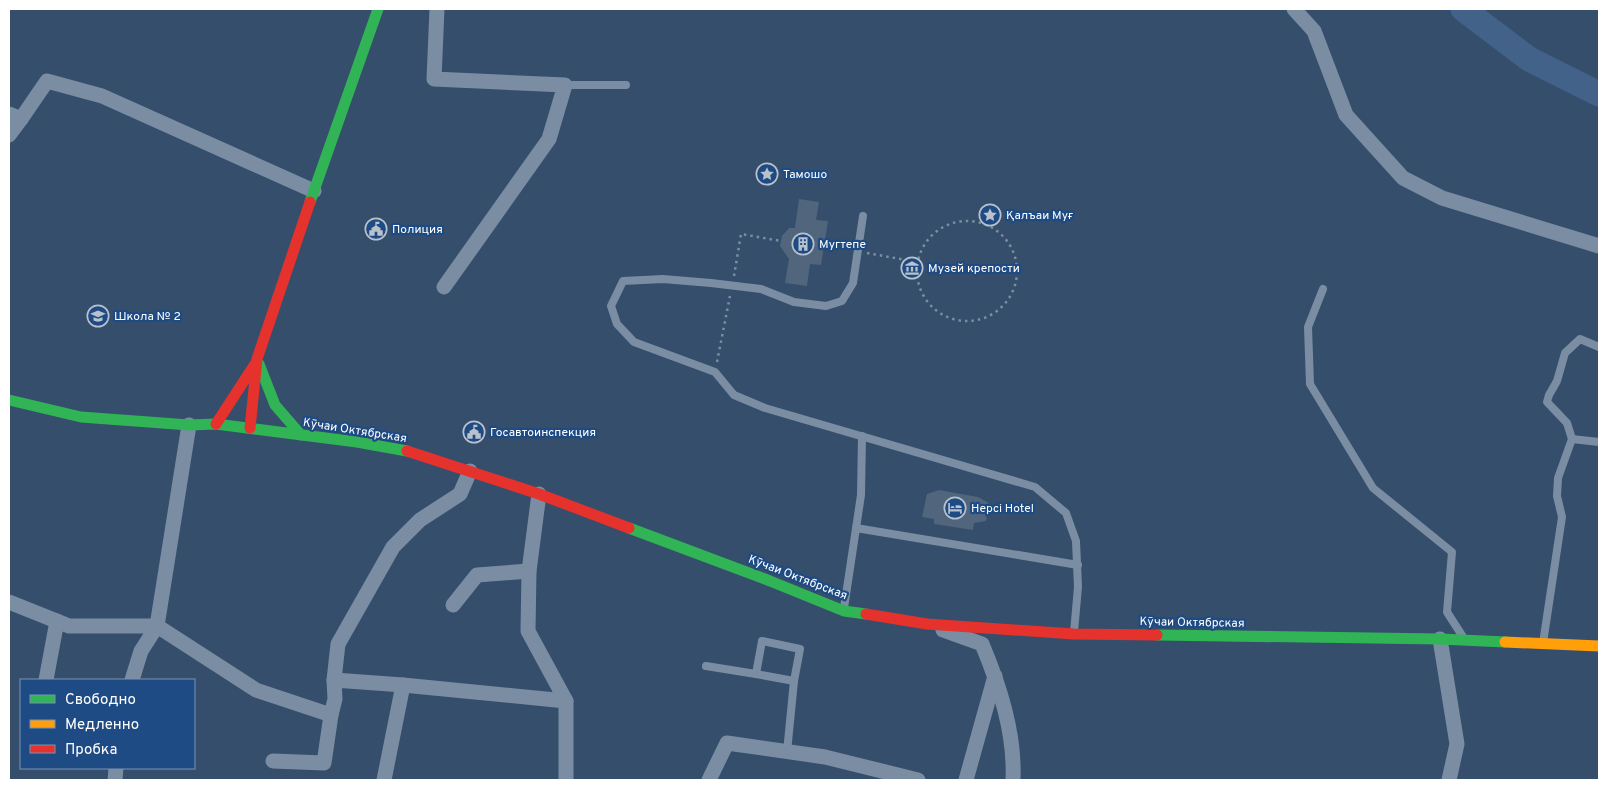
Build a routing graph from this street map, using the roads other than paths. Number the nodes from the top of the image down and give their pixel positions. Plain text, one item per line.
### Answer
1 (378, 9) edge
2 (437, 9) edge
3 (1294, 9) edge
4 (565, 85) junction
5 (626, 85) dead end
6 (15, 116) edge
7 (9, 135) edge
8 (314, 192) junction
9 (863, 216) dead end
10 (1599, 246) edge
11 (444, 287) dead end
12 (1323, 288) dead end
13 (1599, 347) edge
14 (258, 359) junction
15 (9, 400) edge
16 (216, 424) junction
17 (189, 425) junction
18 (250, 428) junction
19 (301, 435) junction
20 (862, 436) junction
21 (1572, 439) junction
22 (1599, 442) edge
23 (470, 471) junction
24 (539, 494) junction
25 (856, 528) junction
26 (1078, 565) junction
27 (529, 571) junction
28 (9, 602) edge
29 (452, 605) dead end
30 (844, 610) junction
31 (56, 620) junction
32 (928, 624) junction
33 (157, 626) junction
34 (1074, 634) junction
35 (1440, 639) junction
36 (1466, 641) junction
37 (1542, 644) junction
38 (1599, 646) edge
39 (706, 666) dead end
40 (756, 674) junction
41 (995, 675) junction
42 (46, 679) edge
43 (132, 679) edge
44 (334, 680) junction
45 (794, 681) junction
46 (403, 685) junction
47 (566, 701) junction
48 (331, 715) junction
49 (786, 752) junction
50 (273, 761) dead end
51 (384, 780) edge
52 (566, 780) edge
53 (709, 780) edge
54 (918, 780) edge
55 (966, 780) edge
56 (1013, 780) edge
57 (1449, 780) edge

1 - 8 main road
2 - 4 street
3 - 10 street
4 - 5 lane
4 - 11 street
6 - 7 street
6 - 8 street
8 - 14 main road
9 - 20 lane
12 - 36 lane
13 - 21 lane
14 - 16 main road
14 - 18 main road
14 - 19 main road
15 - 17 main road, Кӯчаи Октябрская
16 - 17 main road, Кӯчаи Октябрская
16 - 18 main road, Кӯчаи Октябрская
17 - 33 street
18 - 19 main road, Кӯчаи Октябрская
19 - 23 main road, Кӯчаи Октябрская
20 - 25 lane
20 - 26 lane
21 - 22 lane
21 - 37 lane
23 - 24 main road, Кӯчаи Октябрская
23 - 44 street
24 - 27 street
24 - 30 main road, Кӯчаи Октябрская
25 - 26 lane
25 - 30 lane
26 - 34 lane
27 - 29 street
27 - 47 street
28 - 31 street
30 - 32 main road, Кӯчаи Октябрская
31 - 33 street
31 - 42 street
32 - 34 main road, Кӯчаи Октябрская
32 - 41 street
33 - 43 street
33 - 48 street
34 - 35 main road, Кӯчаи Октябрская
35 - 36 main road, Кӯчаи Октябрская
35 - 57 street
36 - 37 main road, Кӯчаи Октябрская
37 - 38 main road, Кӯчаи Октябрская
39 - 40 lane
40 - 45 lane
40 - 45 lane
41 - 55 street
41 - 56 street
44 - 46 street
44 - 48 street
45 - 49 lane
46 - 47 street
46 - 51 street
47 - 52 street
48 - 50 street
49 - 53 street
49 - 54 street

